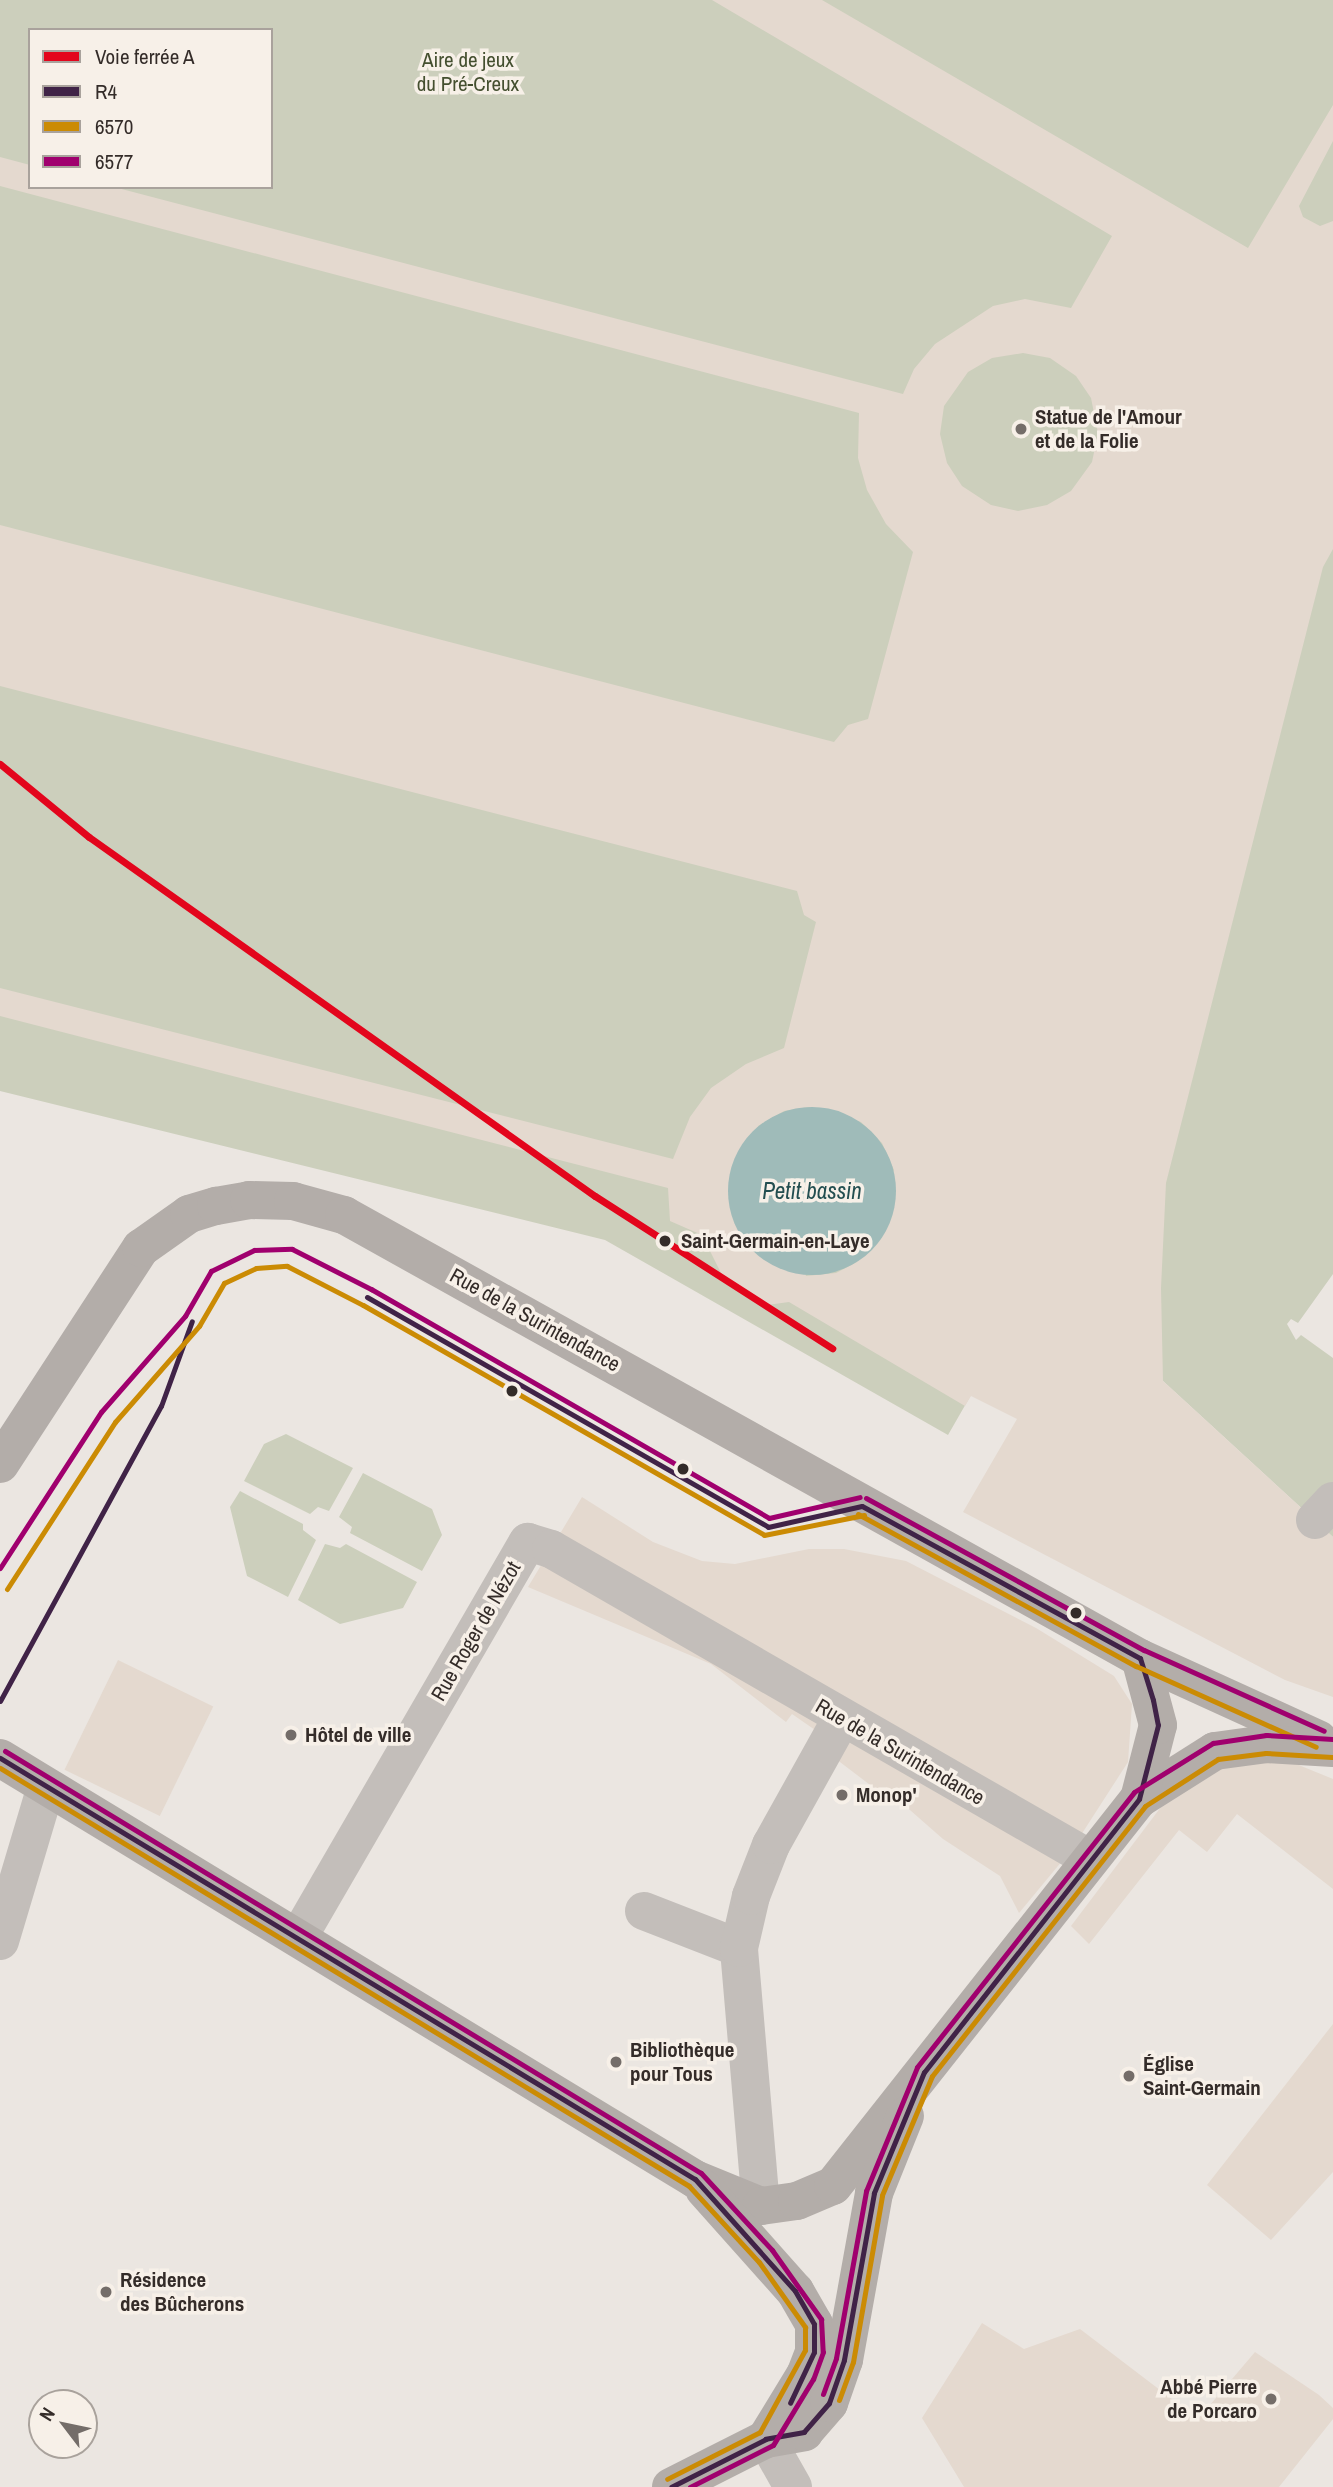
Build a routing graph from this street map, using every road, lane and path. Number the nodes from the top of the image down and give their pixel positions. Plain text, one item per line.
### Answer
1 (0, 1464) edge
2 (528, 1542) joint
3 (1140, 1658) junction
4 (841, 1719) junction
5 (1333, 1746) edge
6 (0, 1758) edge
7 (46, 1787) junction
8 (1139, 1799) junction
9 (1090, 1860) junction
10 (644, 1911) dead end
11 (298, 1938) junction
12 (0, 1941) edge
13 (739, 1948) junction
14 (897, 2117) junction
15 (706, 2192) junction
16 (761, 2206) junction
17 (766, 2438) junction
18 (671, 2487) edge
19 (793, 2487) edge

1 - 3 main road, Rue de la Surintendance
2 - 4 street, Rue de la Surintendance
2 - 11 street, Rue Roger de Nézot
3 - 5 main road, Rue de la Surintendance
3 - 8 main road
4 - 9 street, Rue de la Surintendance
4 - 13 street
5 - 8 main road
6 - 7 main road
7 - 11 main road
7 - 12 street
8 - 9 main road
9 - 14 main road
10 - 13 street
11 - 15 main road
13 - 16 street
14 - 16 main road
14 - 17 main road
15 - 16 main road
15 - 17 main road
17 - 18 main road
17 - 19 street

